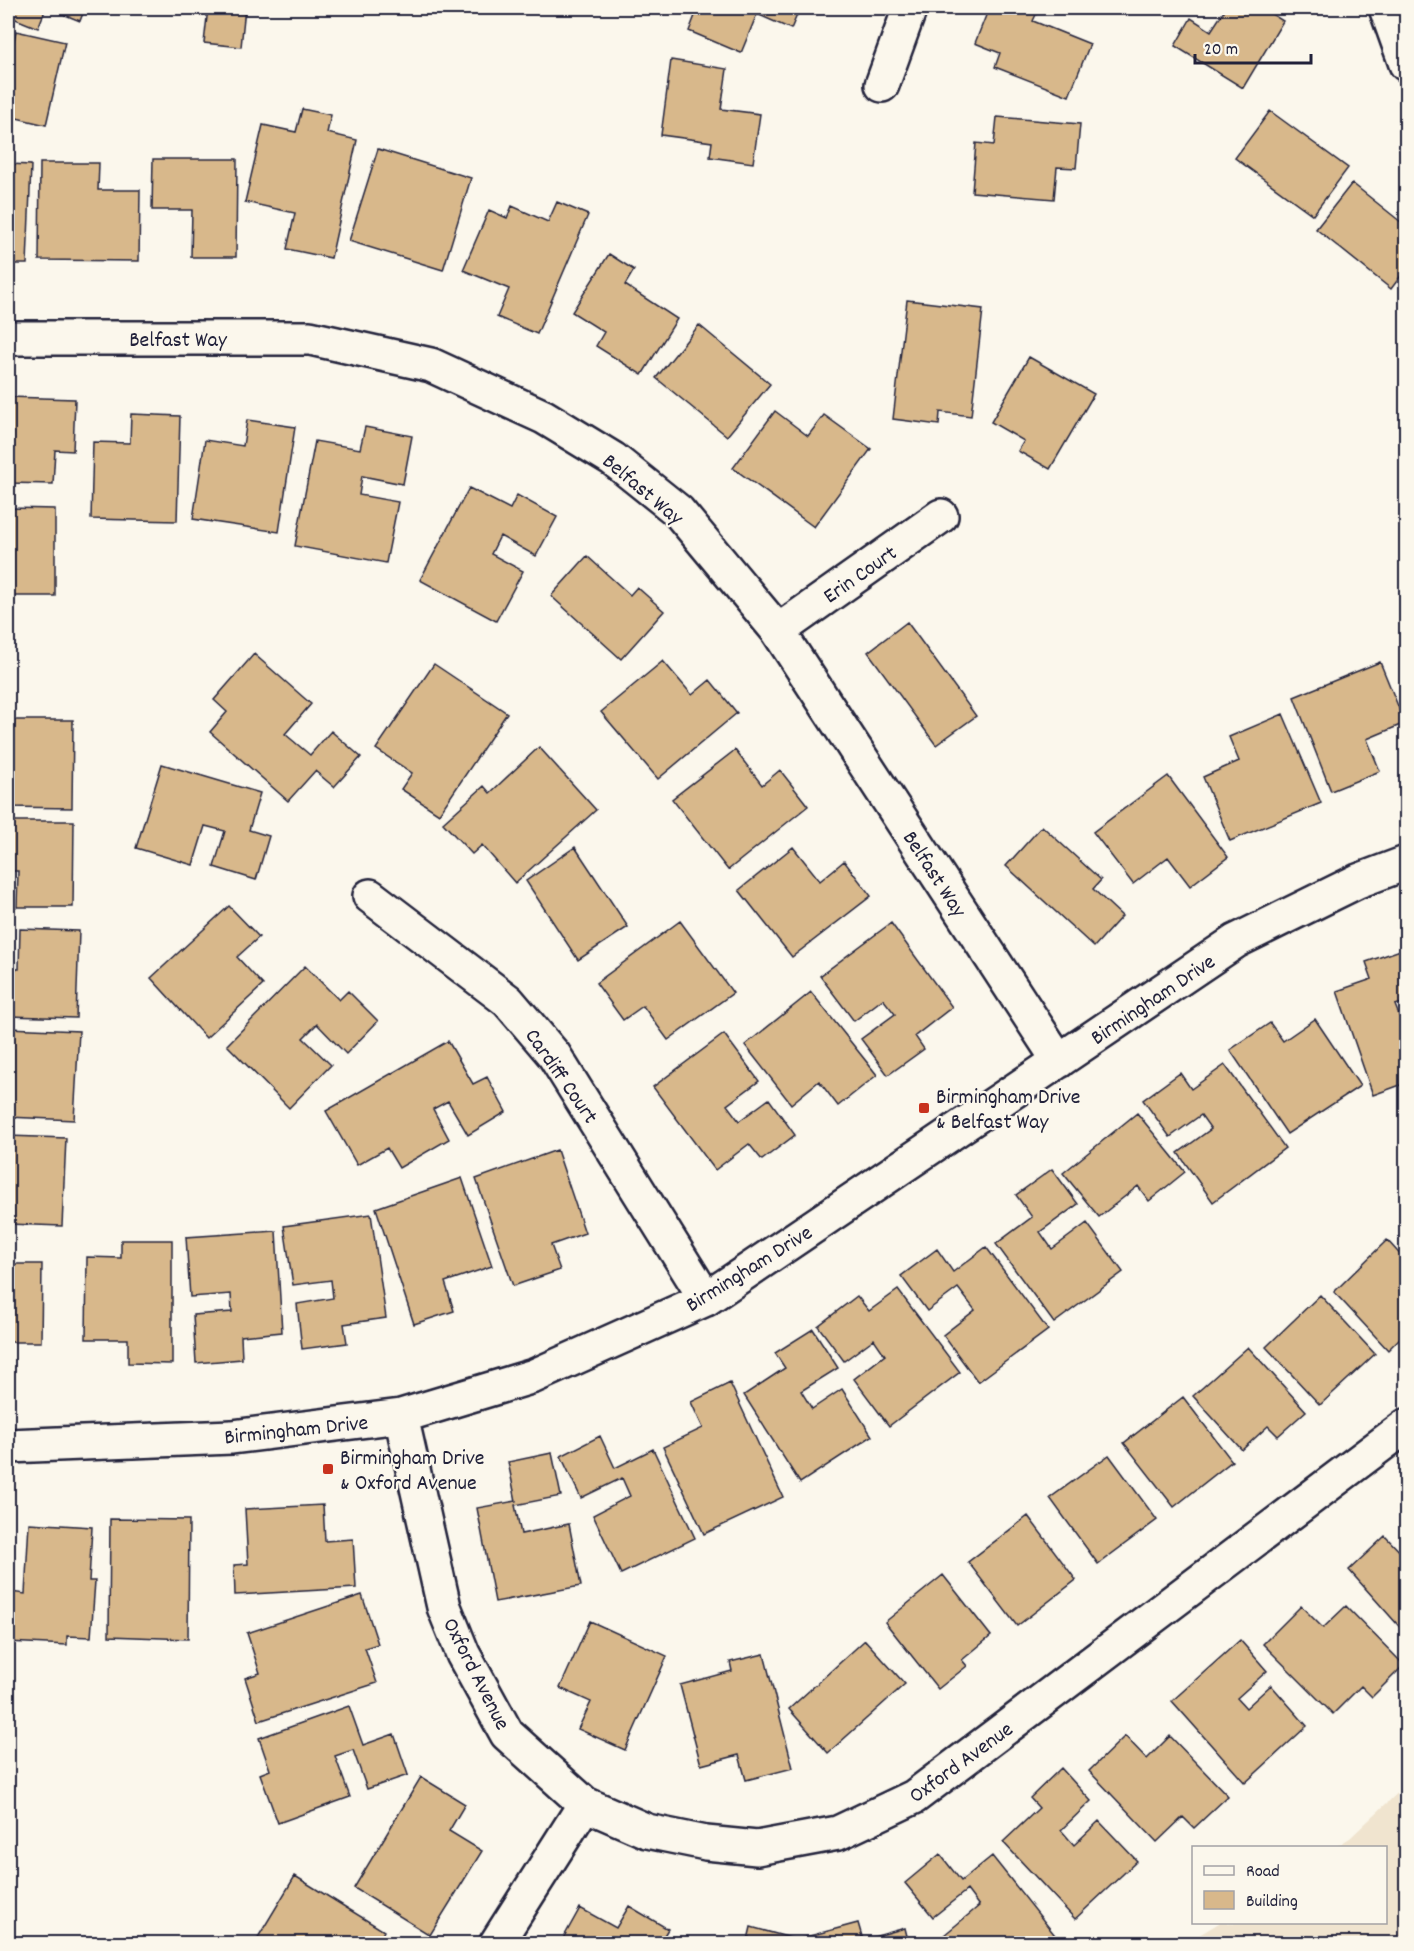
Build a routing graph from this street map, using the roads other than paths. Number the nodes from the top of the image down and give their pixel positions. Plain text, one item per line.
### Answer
1 (910, 8) edge
2 (1386, 8) edge
3 (1407, 64) edge
4 (882, 85) dead end
5 (8, 338) edge
6 (941, 516) dead end
7 (778, 631) junction
8 (1407, 863) edge
9 (370, 896) dead end
10 (1059, 1061) junction
11 (706, 1299) junction
12 (401, 1416) junction
13 (1407, 1426) edge
14 (8, 1446) edge
15 (585, 1803) junction
16 (496, 1944) edge

1 - 4 street
2 - 3 street
5 - 7 street, Belfast Way
6 - 7 street, Erin Court
7 - 10 street, Belfast Way
8 - 10 street, Birmingham Drive
9 - 11 street, Cardiff Court
10 - 11 street, Birmingham Drive
11 - 12 street, Birmingham Drive
12 - 14 street, Birmingham Drive
12 - 15 street, Oxford Avenue
13 - 15 street, Oxford Avenue
15 - 16 street

